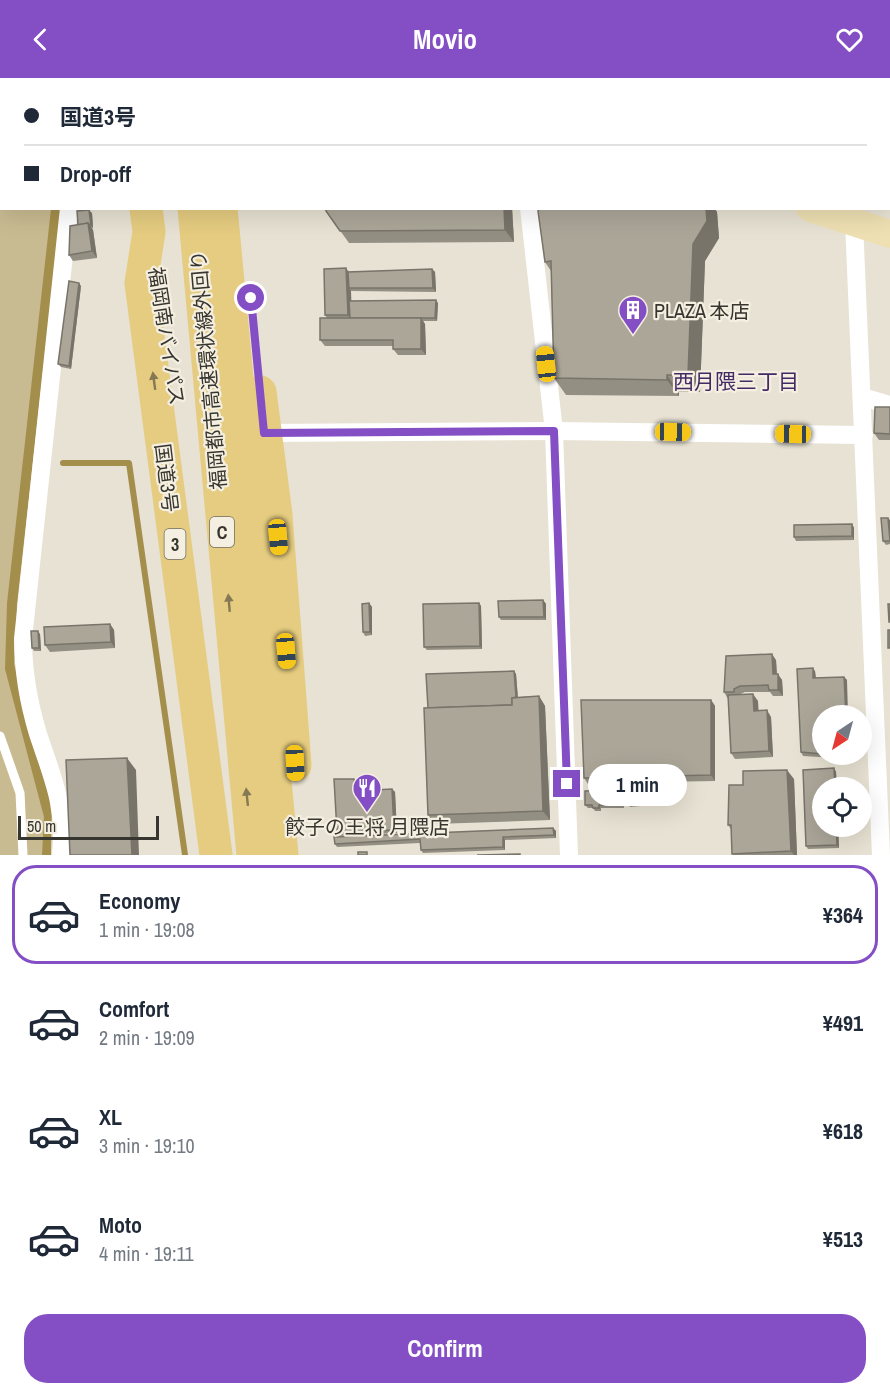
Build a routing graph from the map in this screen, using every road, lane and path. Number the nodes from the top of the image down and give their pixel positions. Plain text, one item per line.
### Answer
1 (69, 210) edge
2 (194, 210) edge
3 (221, 210) edge
4 (236, 210) edge
5 (242, 210) edge
6 (529, 210) edge
7 (830, 210) edge
8 (859, 213) edge
9 (890, 214) edge
10 (148, 220) edge
11 (890, 234) edge
12 (862, 397) junction
13 (890, 405) edge
14 (554, 431) junction
15 (264, 433) junction
16 (864, 435) junction
17 (0, 736) edge
18 (23, 855) edge
19 (61, 855) edge
20 (216, 855) edge
21 (228, 855) edge
22 (253, 855) edge
23 (285, 855) edge
24 (300, 855) edge
25 (569, 855) edge
26 (881, 855) edge

1 - 19 street
22 -> 2 highway, 福岡都市高速環状線外回り / C
3 - 23 highway, C
4 - 23 highway
5 - 15 highway
6 - 14 street
7 - 8 main road
8 - 9 main road
8 - 11 main road
8 - 12 street
20 -> 10 highway, 国道3号 / 3
10 - 21 highway, 福岡南バイパス / 3
12 - 13 street
12 - 16 street
14 - 15 street
14 - 16 street
14 - 25 street
15 - 24 highway
16 - 26 street
17 - 18 lane

